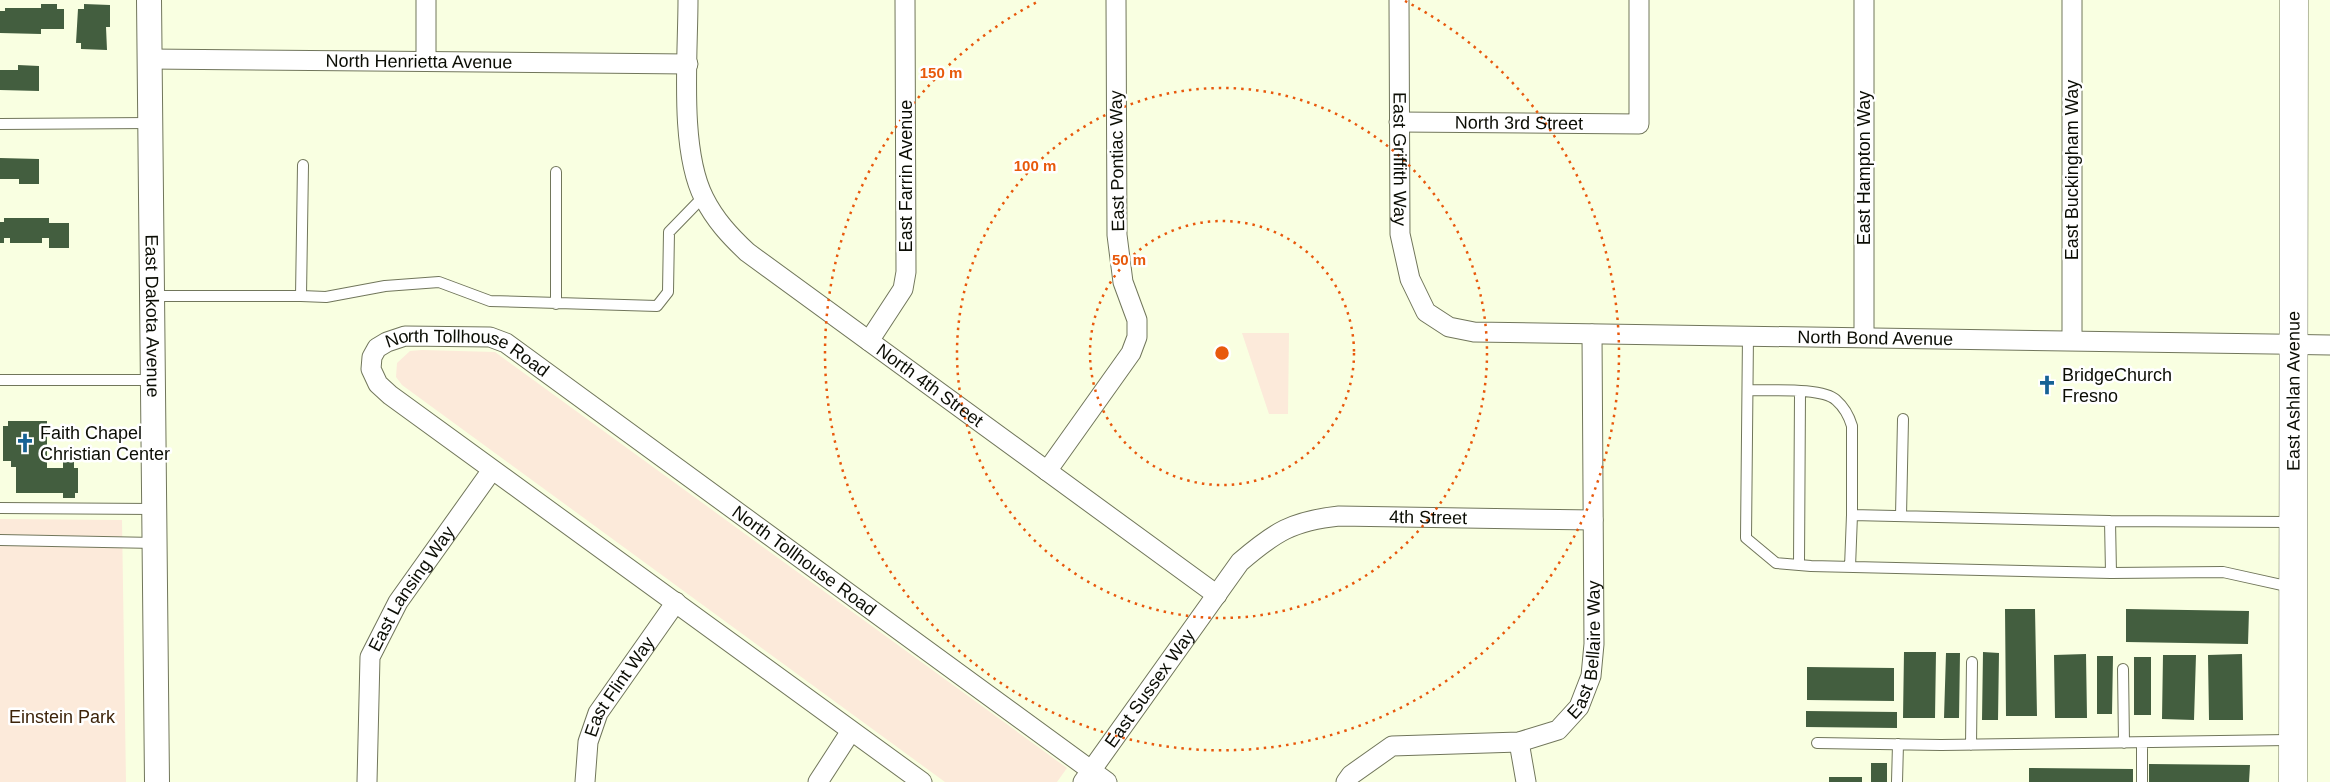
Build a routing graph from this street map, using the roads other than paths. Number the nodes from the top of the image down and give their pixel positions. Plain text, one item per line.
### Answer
1 (149, 0) edge
2 (426, 0) edge
3 (688, 0) edge
4 (905, 0) edge
5 (1116, 0) edge
6 (1399, 0) edge
7 (1638, 0) edge
8 (1864, 0) edge
9 (2072, 0) edge
10 (2294, 0) edge
11 (150, 59) junction
12 (426, 61) junction
13 (688, 64) junction
14 (1399, 122) junction
15 (150, 123) junction
16 (0, 124) edge
17 (303, 165) dead end
18 (556, 172) dead end
19 (703, 197) junction
20 (152, 296) junction
21 (301, 296) junction
22 (556, 304) junction
23 (1426, 312) joint
24 (1592, 334) junction
25 (1748, 335) junction
26 (1864, 337) junction
27 (2072, 340) junction
28 (869, 341) junction
29 (2295, 344) junction
30 (2330, 345) edge
31 (0, 380) edge
32 (153, 380) junction
33 (1749, 390) junction
34 (1800, 392) junction
35 (1903, 420) dead end
36 (492, 470) junction
37 (1047, 471) junction
38 (0, 508) edge
39 (154, 509) junction
40 (1852, 515) junction
41 (1901, 516) junction
42 (1593, 520) junction
43 (2110, 521) junction
44 (2294, 522) junction
45 (0, 540) edge
46 (155, 543) junction
47 (1799, 565) junction
48 (1850, 567) junction
49 (2111, 573) junction
50 (2294, 588) junction
51 (1217, 595) junction
52 (676, 602) junction
53 (1972, 662) dead end
54 (2123, 669) dead end
55 (851, 731) junction
56 (2293, 740) junction
57 (1519, 742) junction
58 (1817, 743) dead end
59 (2124, 743) junction
60 (2142, 743) junction
61 (1898, 744) junction
62 (1971, 745) junction
63 (1087, 776) edge
64 (157, 782) edge
65 (367, 782) edge
66 (585, 782) edge
67 (818, 782) edge
68 (922, 782) edge
69 (1107, 782) edge
70 (1346, 782) edge
71 (1526, 782) edge
72 (1897, 782) edge
73 (2142, 782) edge
74 (2293, 782) edge

1 - 11 street, East Dakota Avenue
2 - 12 street
3 - 13 street, North 4th Street
4 - 28 street, East Farrin Avenue
5 - 37 street, East Pontiac Way
6 - 14 street, East Griffith Way
7 - 14 street, North 3rd Street
8 - 26 street, East Hampton Way
9 - 27 street, East Buckingham Way
10 - 29 main road, East Ashlan Avenue
11 - 12 street, North Henrietta Avenue
11 - 15 street, East Dakota Avenue
12 - 13 street, North Henrietta Avenue
13 - 19 street, North 4th Street
14 - 23 street, East Griffith Way
15 - 16 lane
15 - 20 street, East Dakota Avenue
17 - 21 lane
18 - 22 lane
19 - 22 lane
19 - 28 street, North 4th Street
20 - 21 lane
20 - 32 street, East Dakota Avenue
21 - 22 lane
23 - 24 street, North Bond Avenue
24 - 25 street, North Bond Avenue
24 - 42 street, East Bellaire Way
25 - 26 street, North Bond Avenue
25 - 33 lane
26 - 27 street, North Bond Avenue
27 - 29 street, North Bond Avenue
28 - 37 street, North 4th Street
29 - 30 street, North Bond Avenue
29 - 44 main road, East Ashlan Avenue
31 - 32 lane
32 - 39 street, East Dakota Avenue
33 - 34 lane
33 - 47 lane
34 - 40 lane
34 - 47 lane
35 - 41 lane
36 - 52 street, North Tollhouse Road
36 - 63 street, North Tollhouse Road
36 - 65 street, East Lansing Way
37 - 51 street, North 4th Street
38 - 39 lane
39 - 46 street, East Dakota Avenue
40 - 41 lane
40 - 48 lane
41 - 43 lane
42 - 51 street, 4th Street
42 - 57 street, East Bellaire Way
43 - 44 lane
43 - 49 lane
44 - 50 main road, East Ashlan Avenue
45 - 46 lane
46 - 64 street, East Dakota Avenue
47 - 48 lane
48 - 49 lane
49 - 50 lane
50 - 56 main road, East Ashlan Avenue
51 - 63 street, East Sussex Way
52 - 55 street, North Tollhouse Road
52 - 66 street, East Flint Way
53 - 62 lane
54 - 59 lane
55 - 67 street
55 - 68 street, North Tollhouse Road
56 - 60 lane
56 - 74 main road, East Ashlan Avenue
57 - 70 street, East Bellaire Way
57 - 71 street
58 - 61 lane
59 - 60 lane
59 - 62 lane
60 - 73 lane
61 - 62 lane
61 - 72 lane
63 - 69 street, North Tollhouse Road

